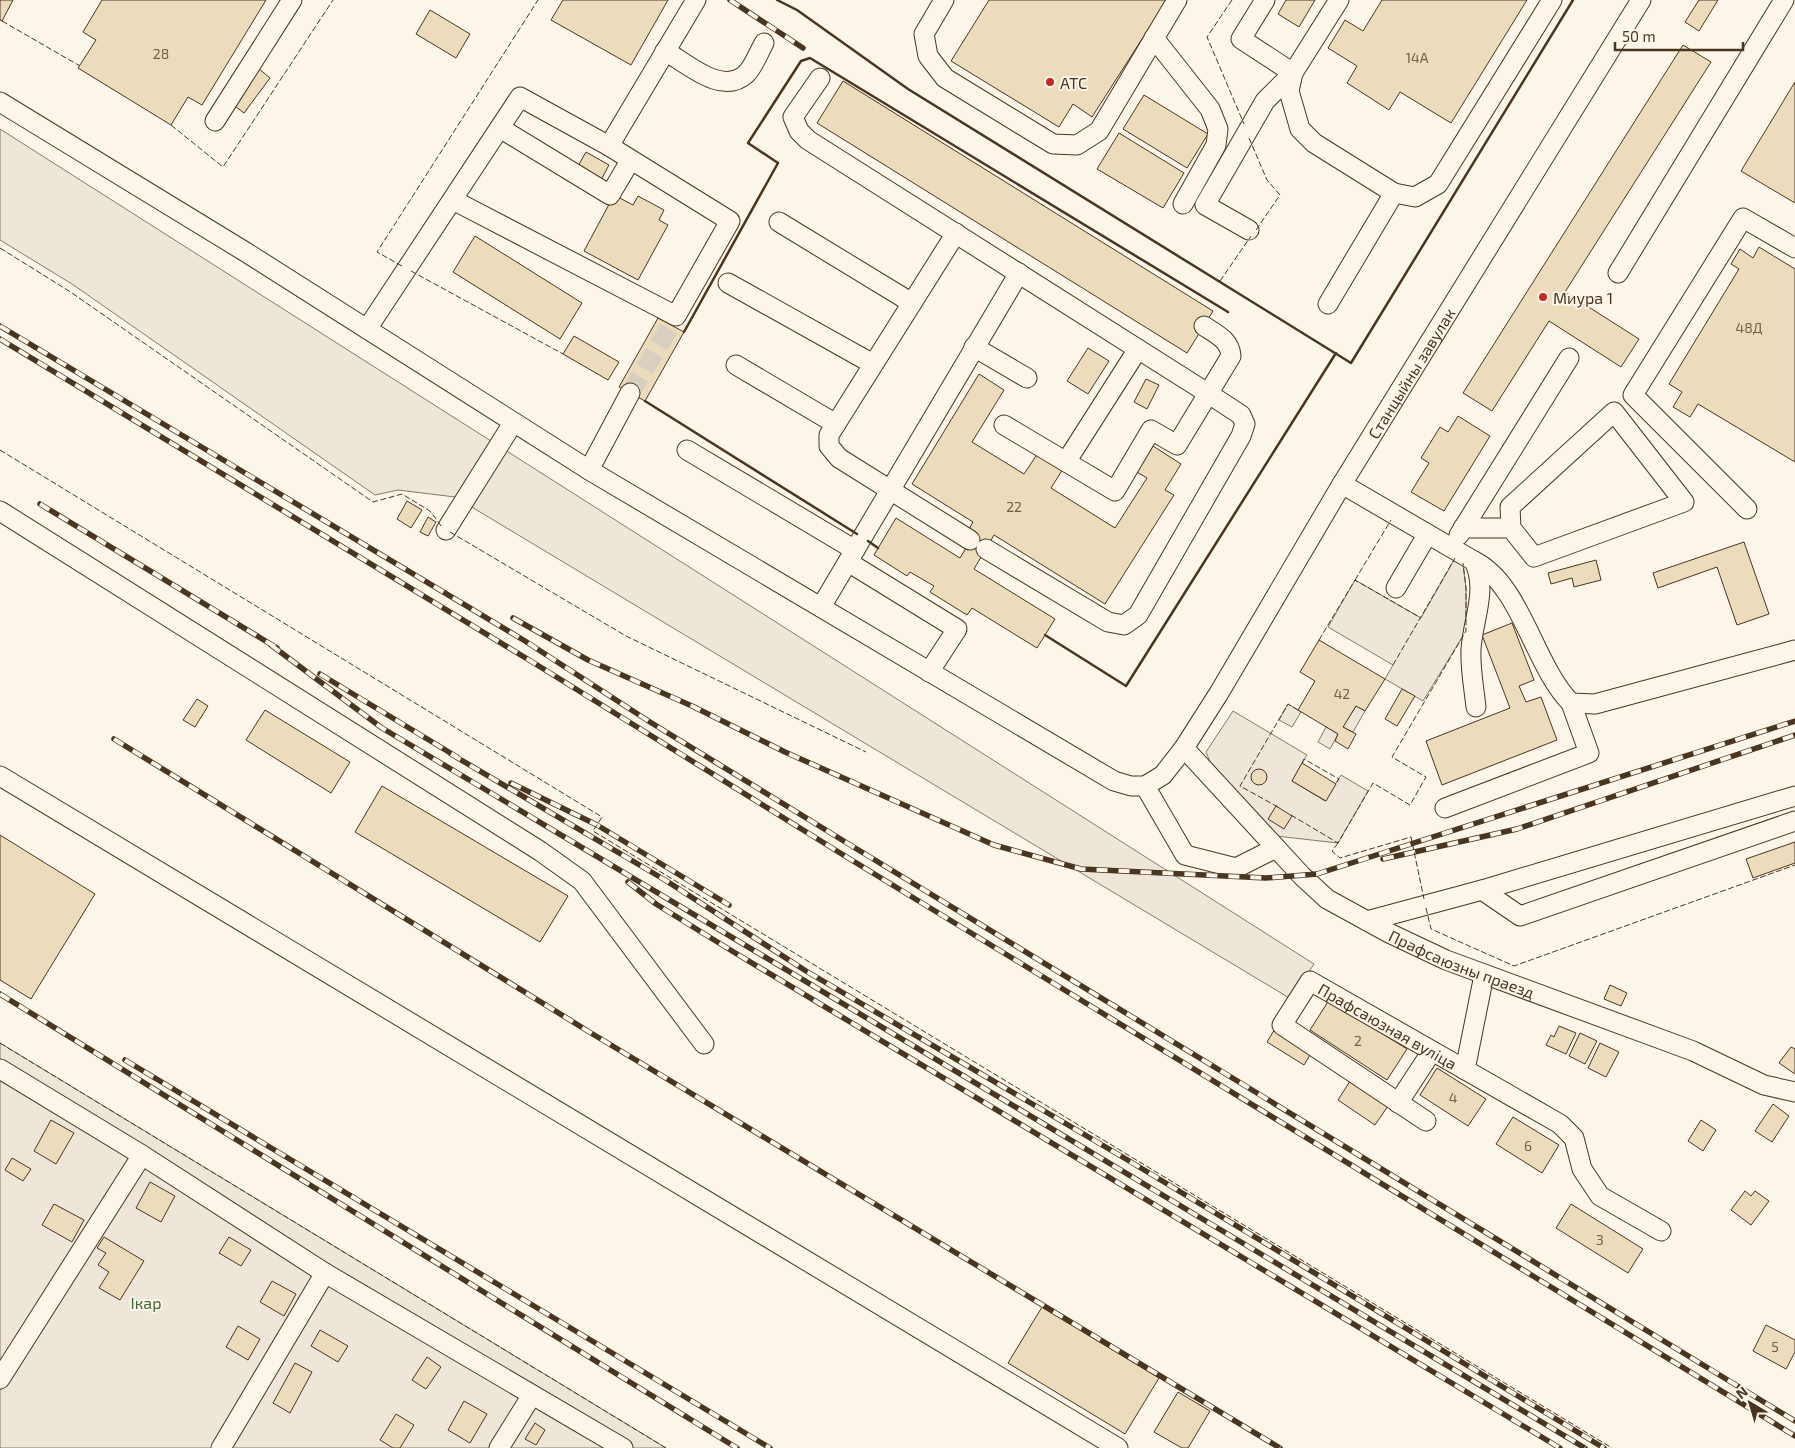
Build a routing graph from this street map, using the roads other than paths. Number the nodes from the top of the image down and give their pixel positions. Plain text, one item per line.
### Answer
1 (292, 0) edge
2 (696, 0) edge
3 (944, 0) edge
4 (1177, 0) edge
5 (1265, 0) edge
6 (1339, 0) edge
7 (1552, 0) edge
8 (1641, 0) edge
9 (1784, 0) edge
10 (1154, 38) junction
11 (764, 43) dead end
12 (665, 51) junction
13 (1293, 73) junction
14 (820, 78) dead end
15 (0, 102) edge
16 (215, 121) dead end
17 (500, 128) junction
18 (609, 146) junction
19 (630, 161) junction
20 (1394, 193) junction
21 (453, 200) junction
22 (1183, 204) dead end
23 (779, 222) dead end
24 (1249, 230) dead end
25 (956, 233) junction
26 (1795, 248) edge
27 (1019, 273) junction
28 (1618, 273) dead end
29 (728, 284) dead end
30 (912, 303) junction
31 (1328, 304) dead end
32 (1204, 326) dead end
33 (367, 330) junction
34 (974, 347) junction
35 (1138, 349) junction
36 (1569, 358) dead end
37 (736, 364) dead end
38 (873, 364) junction
39 (1027, 378) dead end
40 (630, 393) tunnel mouth
41 (1208, 394) junction
42 (513, 422) junction
43 (836, 424) junction
44 (1004, 425) dead end
45 (686, 450) dead end
46 (1066, 462) junction
47 (589, 470) junction
48 (1342, 484) junction
49 (890, 492) junction
50 (1747, 509) dead end
51 (0, 511) edge
52 (1464, 528) junction
53 (1511, 528) junction
54 (446, 530) dead end
55 (1427, 535) junction
56 (1451, 548) junction
57 (852, 556) junction
58 (1474, 561) junction
59 (1396, 588) dead end
60 (821, 607) junction
61 (1795, 650) edge
62 (930, 672) junction
63 (1571, 703) junction
64 (1476, 707) dead end
65 (1184, 748) junction
66 (0, 776) edge
67 (1145, 786) junction
68 (1795, 796) edge
69 (1445, 808) dead end
70 (1795, 821) edge
71 (1276, 848) junction
72 (1482, 890) junction
73 (1367, 921) junction
74 (1484, 975) junction
75 (704, 1044) dead end
76 (1432, 1051) junction
77 (0, 1069) edge
78 (1466, 1070) junction
79 (1795, 1092) edge
80 (1398, 1103) junction
81 (1426, 1121) dead end
82 (142, 1155) junction
83 (1661, 1231) dead end
84 (325, 1274) junction
85 (0, 1379) edge
86 (532, 1395) junction
87 (221, 1448) edge
88 (499, 1448) edge
89 (623, 1448) edge
90 (1118, 1448) edge

1 - 16 street
2 - 12 street
3 - 10 street
4 - 10 street
5 - 13 street
6 - 13 street
7 - 20 street
8 - 48 street, Станцыйны завулак
9 - 28 street
10 - 22 street
11 - 12 street
12 - 18 street
13 - 20 street
13 - 24 street
14 - 25 street
15 - 33 street
17 - 18 street
17 - 19 street
17 - 21 street
18 - 19 street
19 - 21 street
20 - 31 street
21 - 33 street
23 - 30 street
25 - 27 street
25 - 30 street
26 - 50 street
27 - 34 street
27 - 35 street
29 - 38 street
30 - 38 street
32 - 41 street
33 - 42 street
34 - 39 street
34 - 49 street
35 - 41 street
35 - 46 street
36 - 52 street
37 - 43 street
38 - 43 street
40 - 47 street
41 - 46 street
41 - 49 street
42 - 47 street
42 - 54 street
43 - 49 street
44 - 46 street
45 - 57 street
47 - 60 street
48 - 55 street
48 - 65 street, Станцыйны завулак
49 - 57 street
51 - 75 street
52 - 53 street
52 - 56 street
53 - 53 street
55 - 56 street
55 - 59 street
56 - 58 street
57 - 60 street
57 - 62 street
58 - 63 street
58 - 64 street
60 - 62 street
61 - 63 street
62 - 67 street
63 - 69 street
65 - 67 street, Станцыйны завулак
65 - 71 street, Прафсаюзны праезд
66 - 90 street
67 - 71 street
68 - 72 street
70 - 72 street
71 - 73 street, Прафсаюзны праезд
72 - 73 street
73 - 74 street, Прафсаюзны праезд
74 - 78 street, Прафсаюзная вуліца
74 - 79 street, Прафсаюзны праезд
76 - 78 street, Прафсаюзная вуліца
76 - 80 street
76 - 80 street, Прафсаюзная вуліца
77 - 82 street
78 - 83 street, Прафсаюзная вуліца
80 - 81 street
82 - 84 street
82 - 85 street
84 - 86 street
84 - 87 street
86 - 88 street
86 - 89 street

